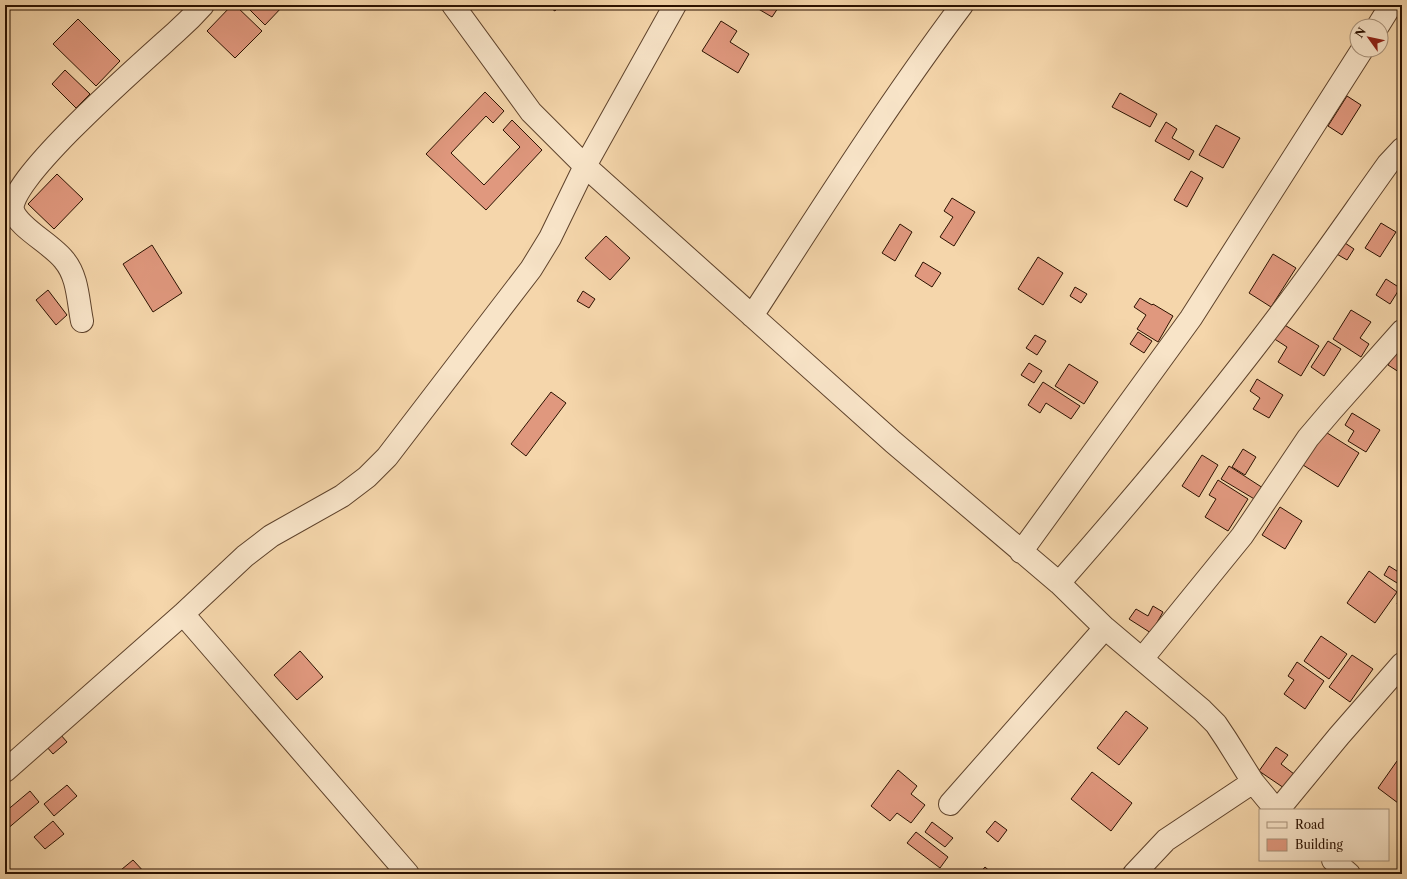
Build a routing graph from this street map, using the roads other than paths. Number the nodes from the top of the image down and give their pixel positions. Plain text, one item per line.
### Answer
1 (203, 5) edge
2 (454, 5) edge
3 (675, 5) edge
4 (962, 5) edge
5 (1391, 5) edge
6 (1383, 18) edge
7 (1357, 58) edge
8 (1402, 149) edge
9 (585, 166) junction
10 (752, 316) junction
11 (82, 321) dead end
12 (1402, 331) edge
13 (1021, 552) junction
14 (1059, 583) junction
15 (183, 614) junction
16 (1105, 628) junction
17 (1142, 659) junction
18 (1402, 664) edge
19 (5, 771) edge
20 (1252, 782) junction
21 (950, 804) dead end
22 (1276, 809) edge
23 (1278, 809) edge
24 (1334, 861) edge
25 (399, 871) edge
26 (1134, 874) edge
27 (1349, 874) edge

1 - 11 street
2 - 9 street
3 - 9 street
4 - 10 street
5 - 6 street
7 - 13 street
8 - 14 street
9 - 10 street
9 - 15 street
10 - 13 street
12 - 17 street
13 - 14 street
14 - 16 street
15 - 19 street
15 - 25 street
16 - 17 street
16 - 21 street
17 - 20 street
18 - 23 street
20 - 22 street
20 - 26 street
24 - 27 street

